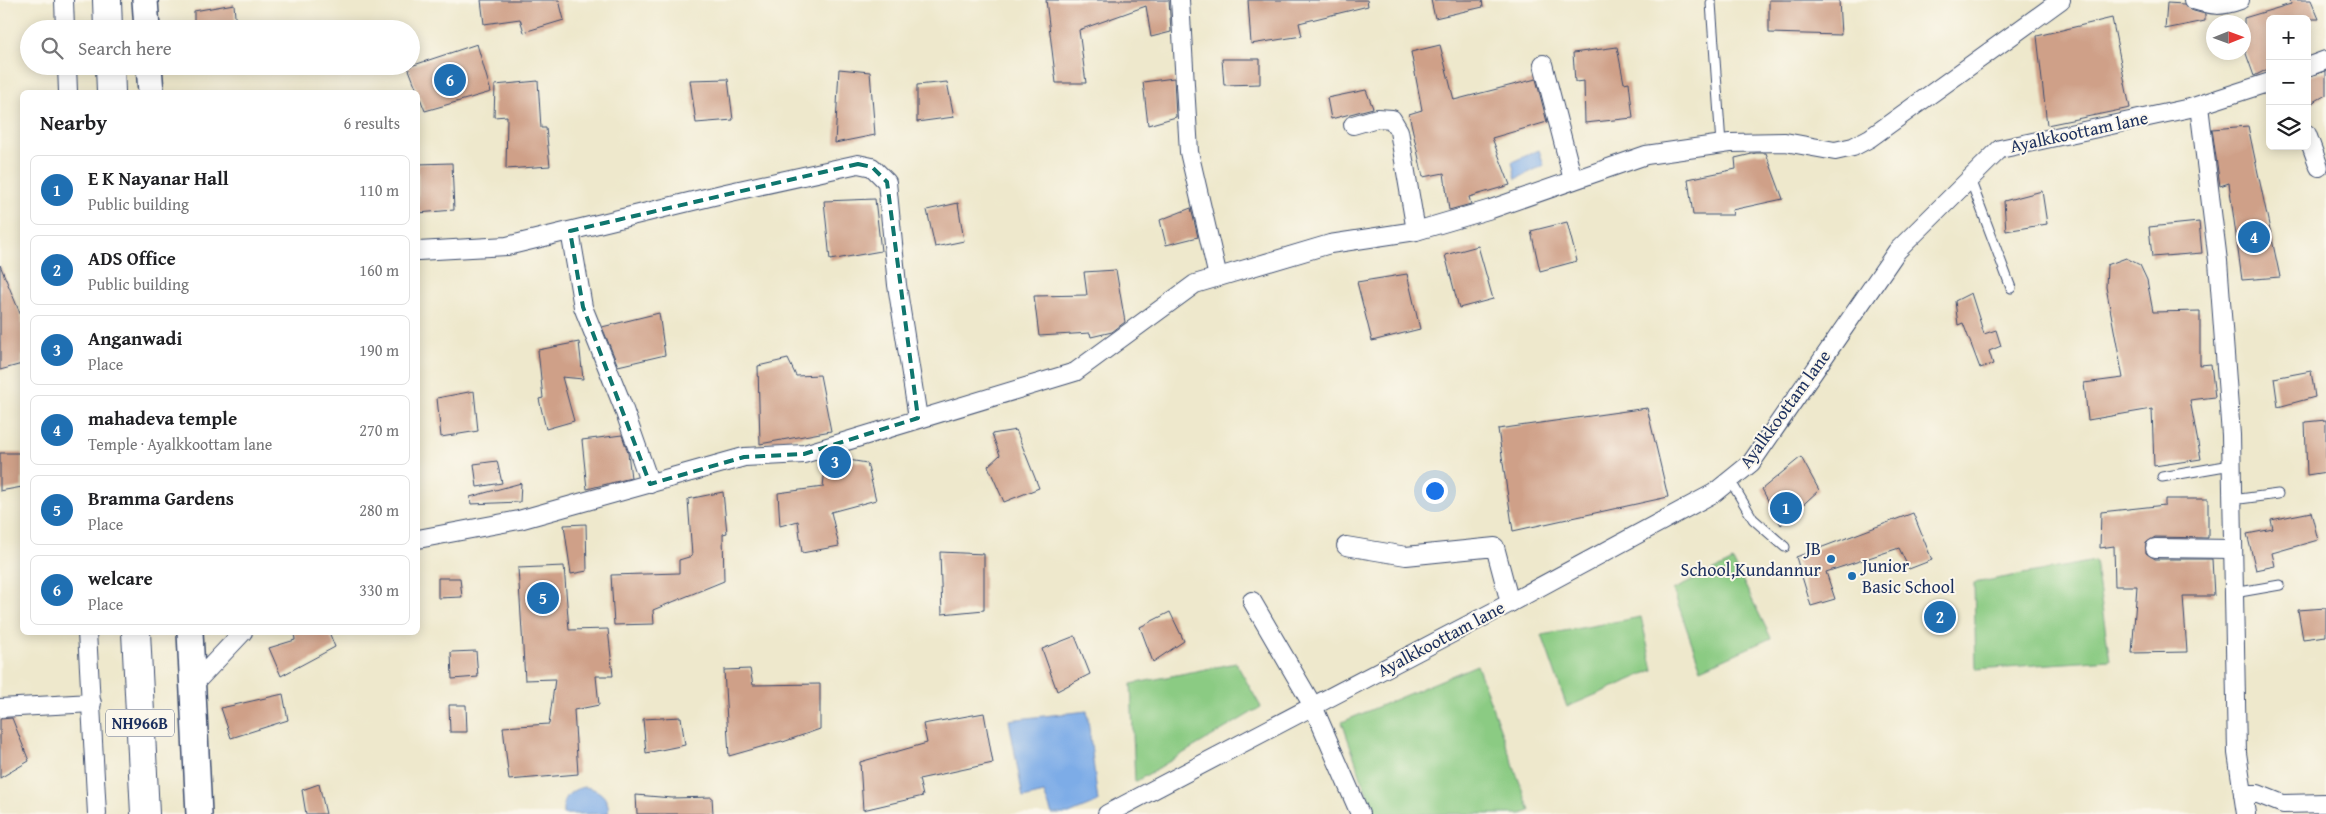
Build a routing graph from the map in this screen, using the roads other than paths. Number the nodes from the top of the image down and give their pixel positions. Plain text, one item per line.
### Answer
1 (64, 0) edge
2 (106, 0) edge
3 (145, 0) edge
4 (1180, 0) edge
5 (2061, 0) edge
6 (2193, 0) edge
7 (2240, 0) edge
8 (1710, 3) dead end
9 (65, 20) edge
10 (107, 20) edge
11 (146, 20) edge
12 (2326, 60) edge
13 (1542, 64) dead end
14 (2311, 66) edge
15 (67, 75) edge
16 (110, 75) edge
17 (150, 75) edge
18 (2266, 83) edge
19 (68, 90) edge
20 (111, 90) edge
21 (151, 90) edge
22 (2199, 106) junction
23 (1352, 125) dead end
24 (1721, 144) junction
25 (2311, 145) edge
26 (2319, 167) dead end
27 (1970, 179) junction
28 (1573, 180) junction
29 (570, 231) junction
30 (1416, 231) junction
31 (420, 251) edge
32 (1218, 277) junction
33 (2011, 288) dead end
34 (918, 418) junction
35 (2231, 465) junction
36 (2162, 477) dead end
37 (1730, 480) junction
38 (650, 484) junction
39 (2278, 494) dead end
40 (2232, 500) junction
41 (420, 539) edge
42 (1346, 546) dead end
43 (1785, 547) dead end
44 (2155, 548) dead end
45 (2233, 549) junction
46 (2280, 585) dead end
47 (2234, 593) junction
48 (1252, 601) dead end
49 (1510, 603) junction
50 (87, 635) edge
51 (136, 635) edge
52 (190, 635) edge
53 (240, 635) edge
54 (193, 685) junction
55 (92, 703) junction
56 (1313, 706) junction
57 (0, 708) edge
58 (2243, 794) junction
59 (2326, 803) edge
60 (97, 814) edge
61 (145, 814) edge
62 (199, 814) edge
63 (1108, 814) edge
64 (1360, 814) edge
65 (2246, 814) edge

1 - 9 street
2 - 10 highway
3 - 11 street
4 - 32 street
5 - 24 street
6 - 7 street
8 - 24 lane
12 - 14 street
13 - 28 street
15 - 19 street
16 - 20 highway
17 - 21 street
18 - 22 street, Ayalkkoottam lane
22 - 27 street, Ayalkkoottam lane
22 - 35 street
23 - 30 street
24 - 28 street
25 - 26 street
27 - 33 lane
27 - 37 street, Ayalkkoottam lane
28 - 30 street
29 - 31 street
29 - 34 street
29 - 38 street
30 - 32 street
32 - 34 street
34 - 38 street
35 - 36 lane
35 - 40 street
37 - 43 lane
37 - 49 street, Ayalkkoottam lane
38 - 41 street
39 - 40 lane
40 - 45 street
42 - 49 street
44 - 45 street
45 - 47 street
46 - 47 lane
47 - 58 street
48 - 56 street
49 - 56 street, Ayalkkoottam lane
50 - 55 street
51 - 61 highway, NH966B
52 - 54 street
53 - 54 street
54 - 62 street
55 - 57 street
55 - 60 street
56 - 63 street, Ayalkkoottam lane
56 - 64 street
58 - 59 street
58 - 65 street

